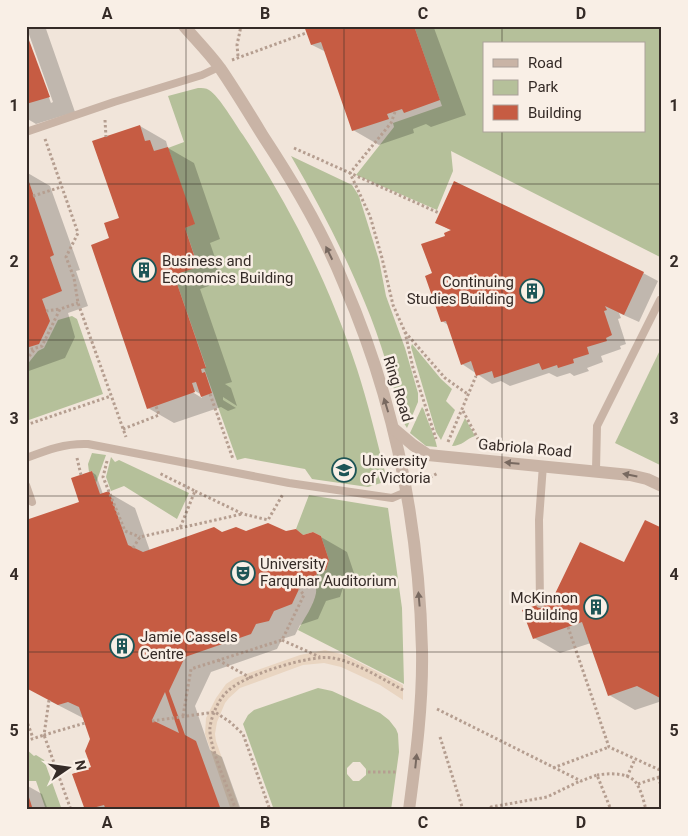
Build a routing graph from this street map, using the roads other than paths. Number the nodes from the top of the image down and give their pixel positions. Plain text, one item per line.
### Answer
1 (184, 26) edge
2 (219, 67) junction
3 (26, 132) edge
4 (660, 300) dead end
5 (393, 428) junction
6 (26, 458) edge
7 (543, 466) junction
8 (596, 470) junction
9 (26, 485) edge
10 (662, 486) edge
11 (406, 492) junction
12 (32, 502) dead end
13 (540, 604) dead end
14 (409, 810) edge

1 - 2 street, Ring Road
2 - 3 lane
5 -> 2 street, Ring Road
4 - 8 lane
7 -> 5 street, Gabriola Road
5 - 11 street, Ring Road
6 - 11 lane
7 - 8 street, Gabriola Road
7 - 13 lane
10 -> 8 street, Gabriola Road
9 - 12 lane
14 -> 11 street, Ring Road

